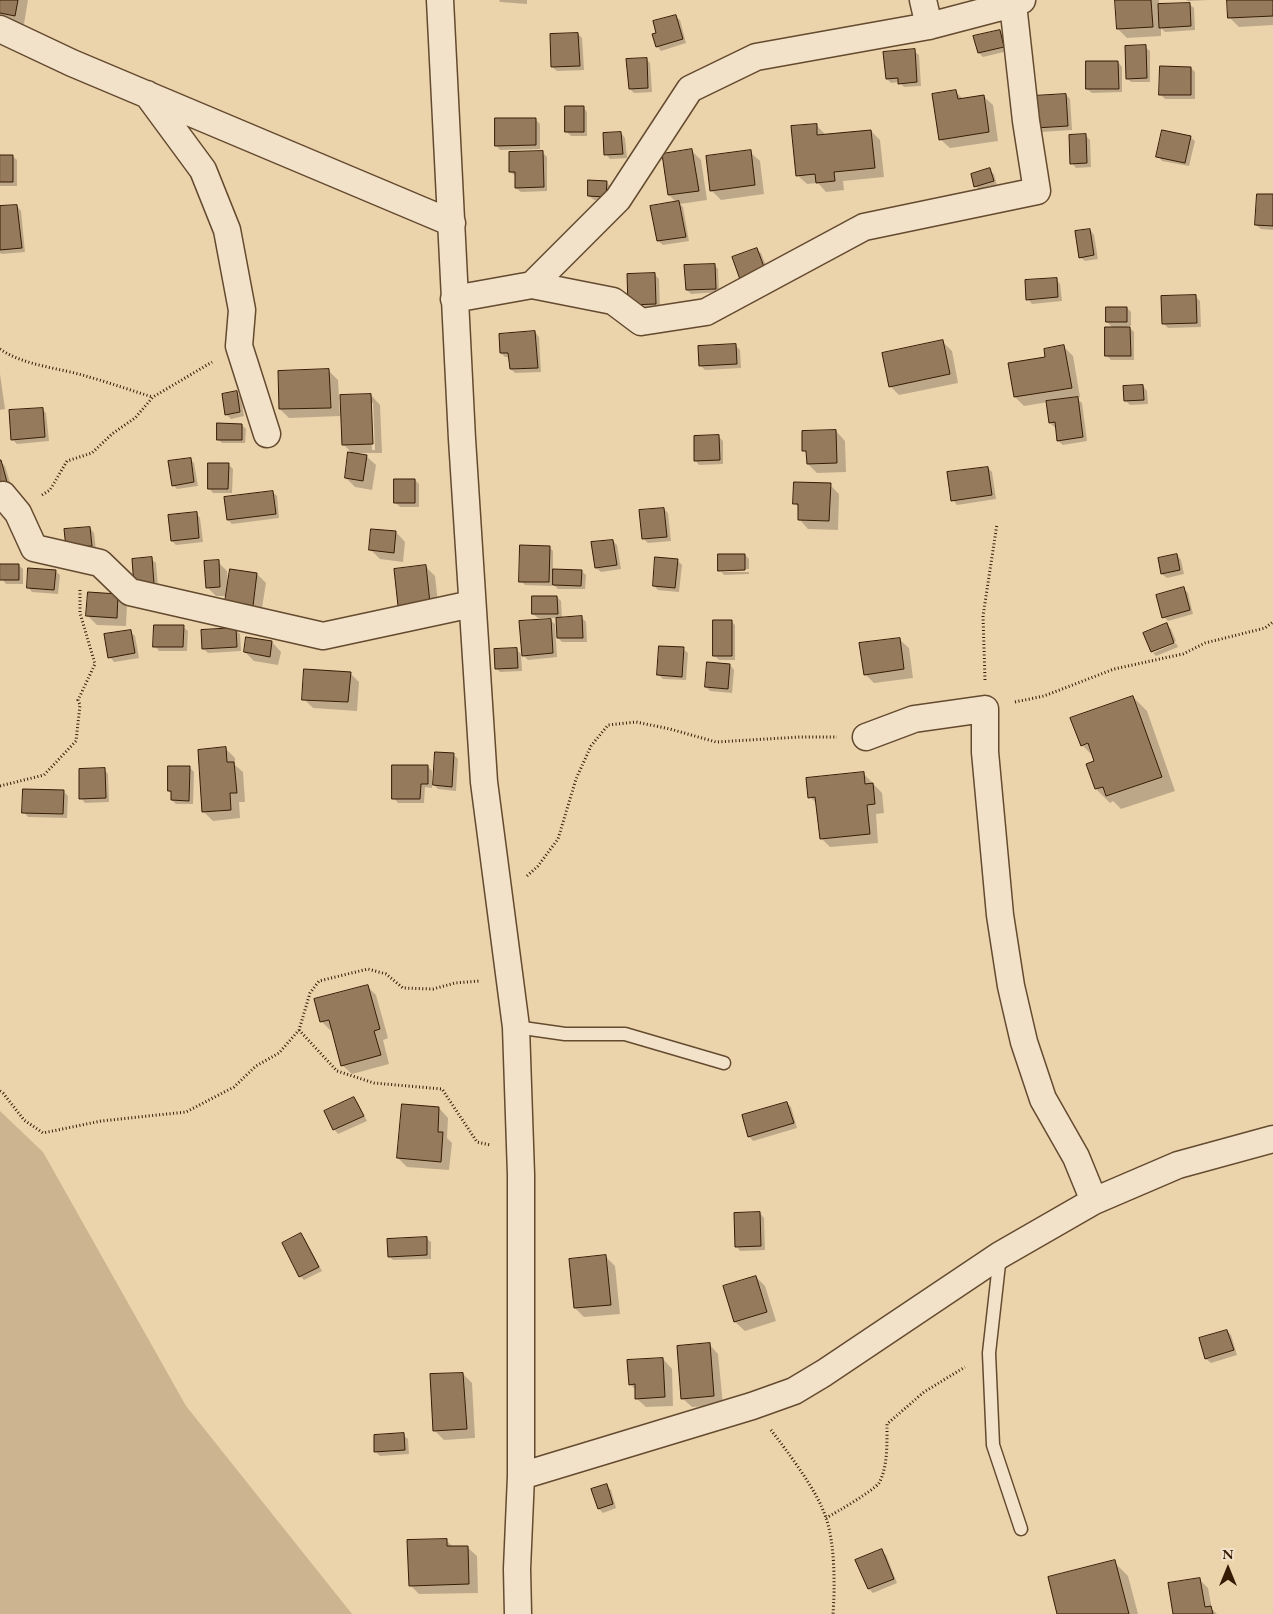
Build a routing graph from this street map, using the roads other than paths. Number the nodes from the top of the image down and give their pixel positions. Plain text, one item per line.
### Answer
1 (440, 0) edge
2 (923, 0) edge
3 (1017, 2) edge
4 (929, 26) junction
5 (0, 29) edge
6 (147, 94) junction
7 (452, 223) junction
8 (532, 285) junction
9 (454, 299) junction
10 (267, 434) dead end
11 (10, 504) road end
12 (472, 604) junction
13 (866, 737) road end
14 (516, 1027) junction
15 (724, 1063) dead end
16 (1273, 1140) edge
17 (1094, 1201) junction
18 (1000, 1255) junction
19 (521, 1476) junction
20 (1021, 1529) dead end
21 (518, 1614) edge

1 - 7 street
2 - 4 street
3 - 4 street
3 - 8 street
4 - 8 street
5 - 6 street
6 - 7 street
6 - 10 street
7 - 9 street
8 - 9 street
9 - 12 street
11 - 12 street
12 - 14 street
13 - 17 street
14 - 15 lane
14 - 19 street
16 - 17 street
17 - 18 street
18 - 19 street
18 - 20 lane
19 - 21 street

